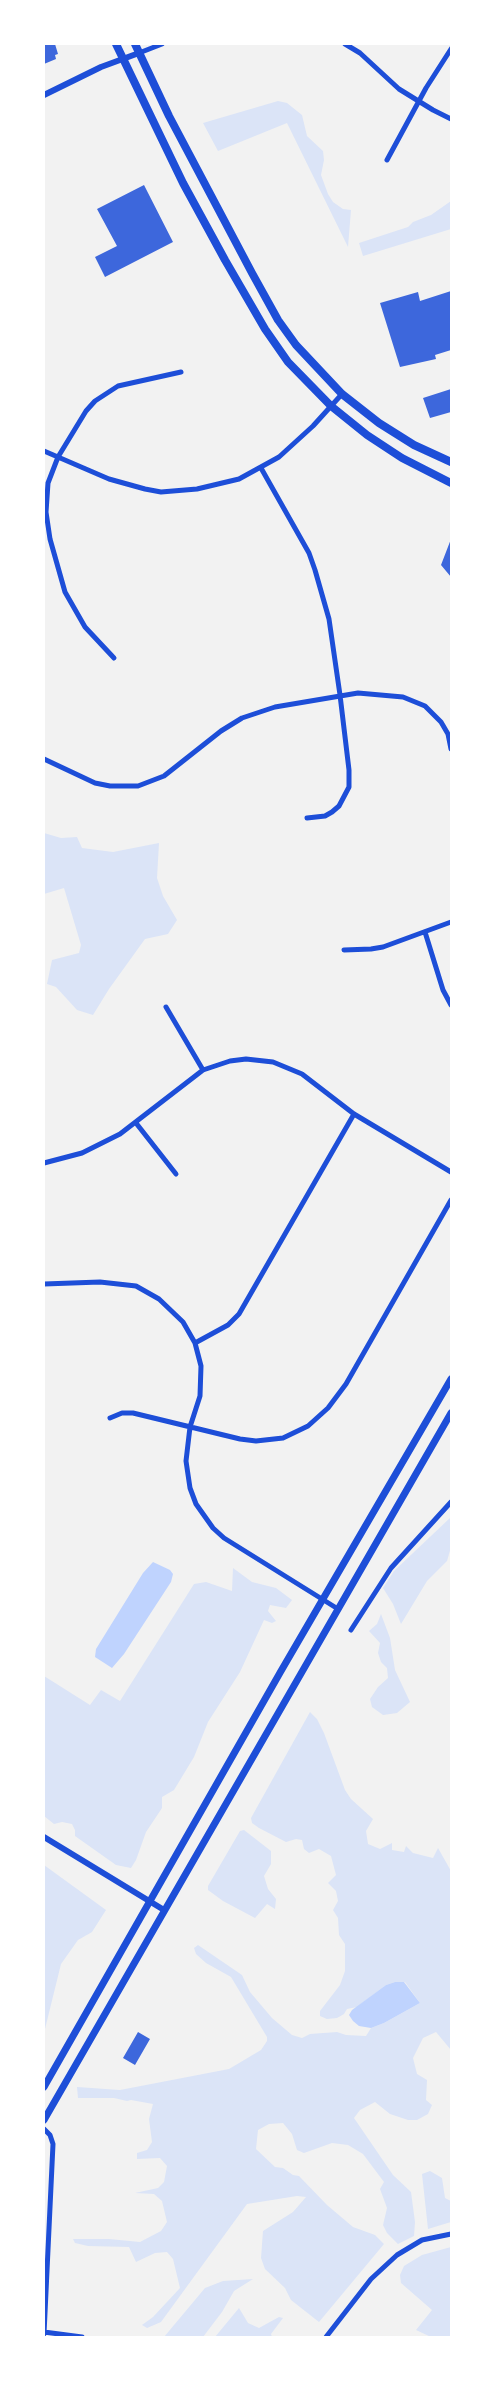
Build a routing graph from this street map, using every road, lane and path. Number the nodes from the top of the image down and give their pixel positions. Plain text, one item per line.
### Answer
1 (116, 44) edge
2 (135, 44) edge
3 (162, 44) edge
4 (346, 44) edge
5 (451, 49) edge
6 (139, 53) junction
7 (123, 59) junction
8 (44, 95) edge
9 (419, 102) junction
10 (451, 119) edge
11 (387, 160) dead end
12 (181, 372) dead end
13 (342, 394) junction
14 (331, 406) junction
15 (44, 452) edge
16 (58, 458) junction
17 (451, 462) edge
18 (261, 468) junction
19 (451, 483) edge
20 (114, 658) dead end
21 (340, 696) junction
22 (451, 749) edge
23 (44, 759) edge
24 (307, 818) dead end
25 (451, 922) edge
26 (425, 932) junction
27 (344, 950) dead end
28 (451, 1005) edge
29 (166, 1007) dead end
30 (203, 1070) junction
31 (354, 1114) junction
32 (136, 1123) junction
33 (44, 1164) edge
34 (451, 1172) edge
35 (176, 1174) dead end
36 (451, 1200) edge
37 (44, 1284) edge
38 (195, 1343) junction
39 (451, 1379) edge
40 (451, 1413) edge
41 (110, 1418) dead end
42 (190, 1426) junction
43 (451, 1502) edge
44 (323, 1600) junction
45 (338, 1609) junction
46 (351, 1630) dead end
47 (44, 1837) edge
48 (149, 1901) junction
49 (164, 1910) junction
50 (44, 2087) edge
51 (44, 2120) edge
52 (44, 2129) edge
53 (451, 2234) edge
54 (44, 2333) edge
55 (82, 2337) edge
56 (326, 2337) edge

1 - 7 main road
2 - 6 main road
3 - 6 street
4 - 9 street
5 - 9 street
6 - 7 street
6 - 13 main road
7 - 8 street
7 - 14 main road
9 - 10 street
9 - 11 street
12 - 16 street
13 - 14 street
13 - 17 main road
14 - 18 street
14 - 19 main road
15 - 16 street
16 - 18 street
16 - 20 street
18 - 21 street
21 - 22 street
21 - 23 street
21 - 24 street
25 - 26 street
26 - 27 street
26 - 28 street
29 - 30 street
30 - 31 street
30 - 32 street
31 - 34 street
31 - 38 street
32 - 33 street
32 - 35 street
36 - 42 street
37 - 38 street
38 - 42 street
39 - 44 main road
40 - 45 main road
41 - 42 street
42 - 44 street
43 - 46 street
44 - 45 street
44 - 48 main road
45 - 49 main road
47 - 48 street
48 - 49 street
48 - 50 main road
49 - 51 main road
52 - 54 street
53 - 56 street
54 - 55 street

